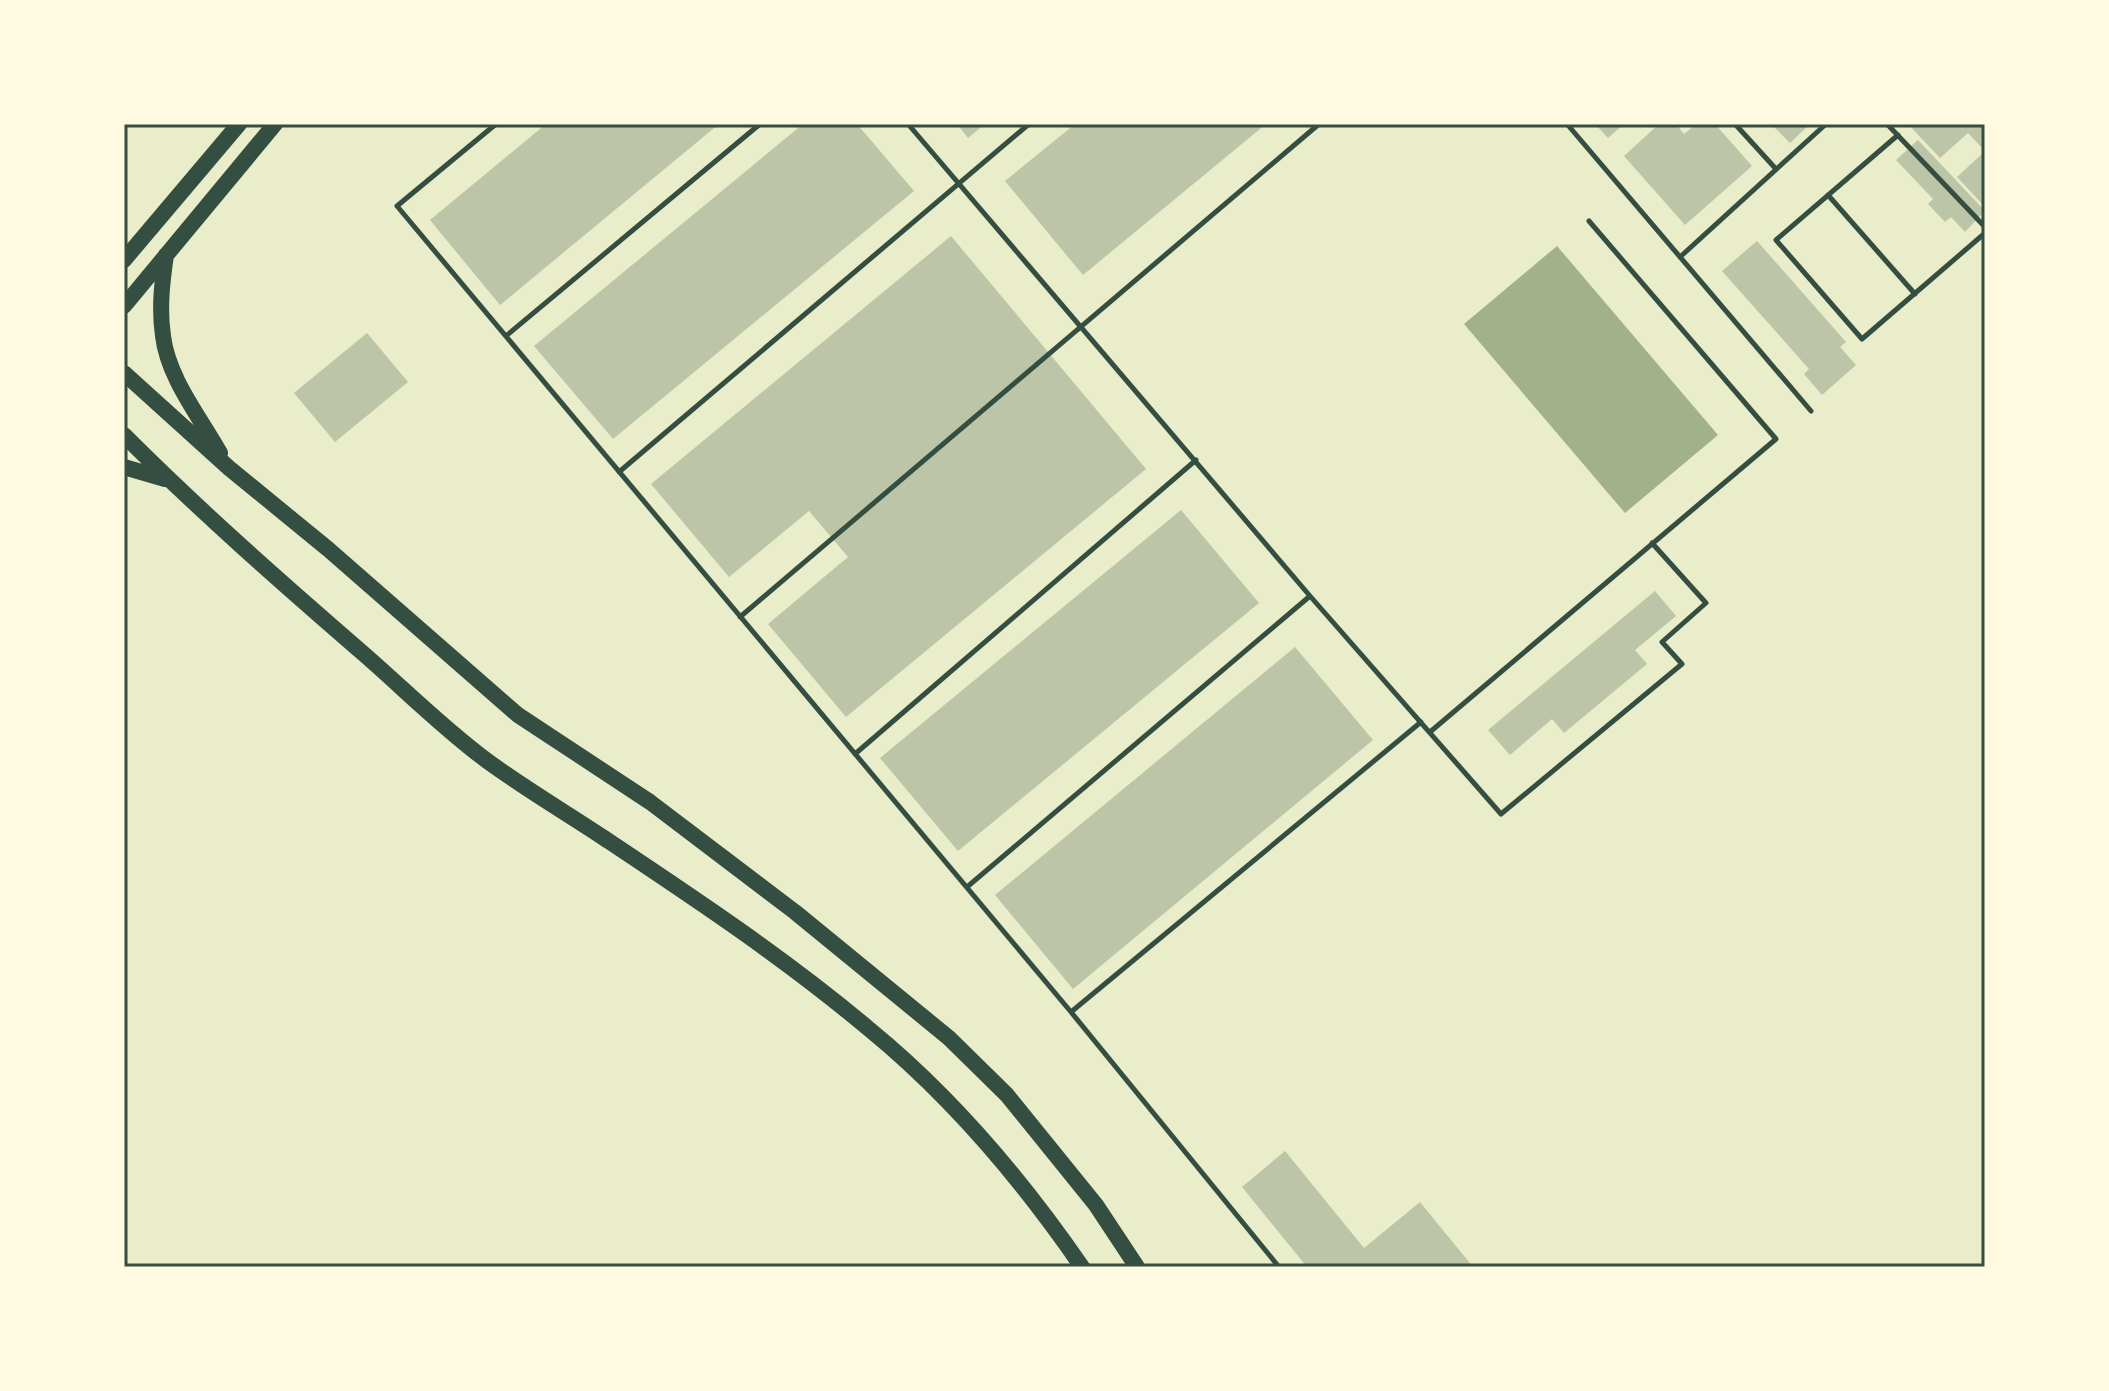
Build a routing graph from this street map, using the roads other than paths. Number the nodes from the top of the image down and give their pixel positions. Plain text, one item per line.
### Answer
1 (239, 124) edge
2 (275, 124) edge
3 (496, 124) edge
4 (760, 124) edge
5 (908, 124) edge
6 (1029, 124) edge
7 (1319, 124) edge
8 (1567, 124) edge
9 (1735, 124) edge
10 (1826, 124) edge
11 (1887, 124) edge
12 (1898, 135) junction
13 (1776, 169) junction
14 (958, 182) junction
15 (1828, 195) junction
16 (1589, 221) dead end
17 (1985, 230) edge
18 (167, 252) junction
19 (1680, 257) junction
20 (124, 260) edge
21 (1915, 294) junction
22 (124, 306) edge
23 (1081, 326) junction
24 (506, 336) junction
25 (124, 373) edge
26 (1811, 411) dead end
27 (124, 435) edge
28 (1196, 460) junction
29 (124, 467) edge
30 (229, 468) junction
31 (619, 472) junction
32 (169, 480) junction
33 (1652, 543) junction
34 (1310, 596) junction
35 (740, 617) junction
36 (1421, 722) junction
37 (1430, 732) junction
38 (855, 754) junction
39 (967, 887) junction
40 (1071, 1012) junction
41 (1082, 1267) edge
42 (1137, 1267) edge
43 (1279, 1267) edge

1 - 20 main road
2 - 18 main road
3 - 24 lane
4 - 24 lane
5 - 14 lane
6 - 14 lane
7 - 23 lane
8 - 19 lane
9 - 13 lane
10 - 13 lane
11 - 12 lane
12 - 15 lane
12 - 17 lane
13 - 19 lane
14 - 23 lane
14 - 31 lane
15 - 21 lane
15 - 21 lane
16 - 33 lane
17 - 21 lane
18 - 22 main road
18 - 30 main road
19 - 26 lane
23 - 28 lane
23 - 35 lane
24 - 31 lane
25 - 30 main road
27 - 32 main road
28 - 34 lane
28 - 38 lane
29 - 32 main road
30 - 42 main road
31 - 35 lane
32 - 41 main road
33 - 37 lane
33 - 37 lane
34 - 36 lane
34 - 39 lane
35 - 38 lane
36 - 37 lane
36 - 40 lane
38 - 39 lane
39 - 40 lane
40 - 43 lane

